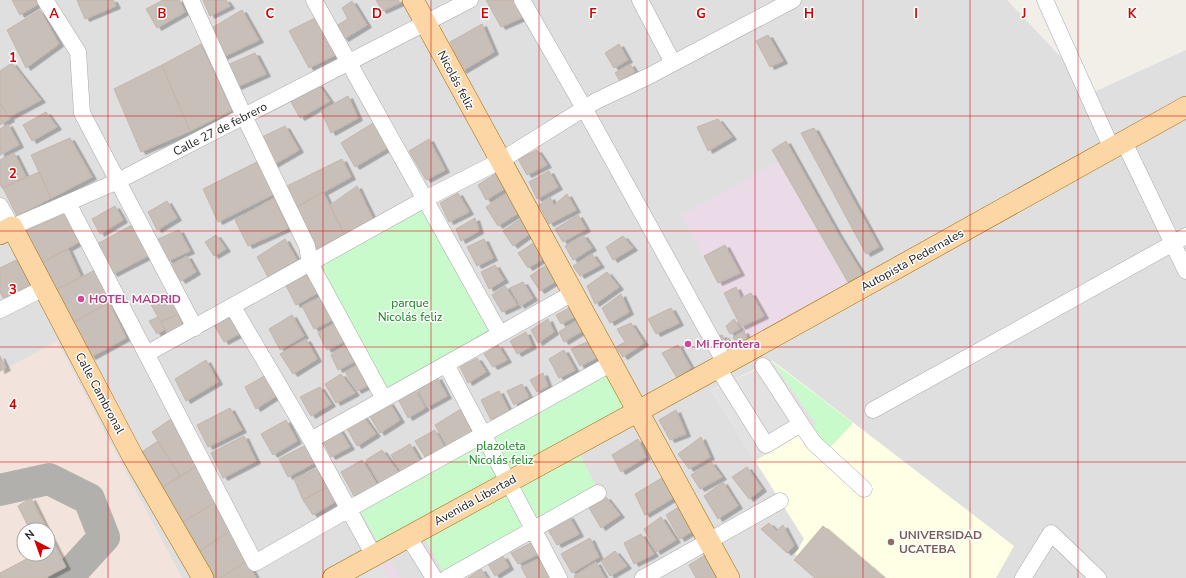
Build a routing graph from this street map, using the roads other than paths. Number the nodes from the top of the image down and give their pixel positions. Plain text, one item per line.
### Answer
1 (45, 0) edge
2 (191, 0) edge
3 (314, 0) edge
4 (412, 0) edge
5 (470, 0) edge
6 (522, 0) edge
7 (640, 0) edge
8 (793, 0) edge
9 (1045, 0) edge
10 (425, 23) junction
11 (349, 63) junction
12 (673, 63) junction
13 (1186, 107) edge
14 (584, 108) junction
15 (244, 116) junction
16 (1118, 145) junction
17 (500, 161) junction
18 (118, 181) junction
19 (425, 199) junction
20 (68, 203) junction
21 (0, 206) edge
22 (6, 230) edge
23 (1179, 240) edge
24 (310, 263) junction
25 (1186, 271) edge
26 (44, 288) junction
27 (573, 293) junction
28 (233, 307) junction
29 (0, 310) edge
30 (195, 328) junction
31 (500, 334) junction
32 (148, 353) junction
33 (612, 363) junction
34 (446, 364) junction
35 (722, 365) junction
36 (763, 366) dead end
37 (384, 399) junction
38 (873, 410) dead end
39 (638, 412) junction
40 (801, 424) junction
41 (483, 435) junction
42 (311, 440) junction
43 (508, 481) junction
44 (864, 489) dead end
45 (598, 493) dead end
46 (780, 501) dead end
47 (349, 509) junction
48 (532, 530) junction
49 (408, 536) junction
50 (709, 542) junction
51 (374, 556) junction
52 (203, 578) edge
53 (334, 578) edge
54 (434, 578) edge
55 (447, 578) edge
56 (559, 578) edge
57 (643, 578) edge
58 (729, 578) edge
59 (1023, 578) edge
60 (1098, 578) edge

1 - 18 street
2 - 15 street
3 - 11 street
4 - 10 main road, Nicolás feliz
5 - 10 street, Calle 27 de febrero
6 - 14 street
7 - 12 street
8 - 12 street
9 - 16 street
10 - 11 street, Calle 27 de febrero
10 - 17 main road, Nicolás feliz
11 - 15 street, Calle 27 de febrero
11 - 19 street
12 - 14 street
13 - 16 main road, Autopista Pedernales
14 - 17 street
14 - 35 street
15 - 18 street, Calle 27 de febrero
15 - 24 street
16 - 23 street
16 - 35 main road, Autopista Pedernales
17 - 19 street
17 - 27 main road, Nicolás feliz
18 - 20 street, Calle 27 de febrero
18 - 30 street
19 - 24 street
19 - 31 street
20 - 22 street, Calle 27 de febrero
20 - 32 street
21 - 22 street, Calle Cambronal
22 - 26 main road, Calle Cambronal
23 - 25 street
23 - 38 street
24 - 28 street
24 - 37 street
26 - 29 street
26 - 52 main road, Calle Cambronal
27 - 31 street
27 - 33 main road, Nicolás feliz
28 - 30 street
28 - 42 street
30 - 32 street
31 - 34 street
32 - 47 street
33 - 39 main road, Nicolás feliz
33 - 41 street
34 - 37 street
34 - 41 street
35 - 39 main road, Autopista Pedernales
35 - 40 street
36 - 40 street
37 - 42 street
39 - 43 main road, Avenida Libertad
39 - 50 main road, Nicolás feliz
40 - 44 street
41 - 43 street
41 - 47 street
42 - 47 street
43 - 48 street
43 - 49 main road, Avenida Libertad
45 - 48 street
46 - 50 street
47 - 51 street
48 - 55 street
48 - 56 street
49 - 51 main road, Avenida Libertad
49 - 54 street
50 - 57 street
50 - 58 main road, Nicolás feliz
51 - 53 main road, Avenida Libertad
59 - 60 street

